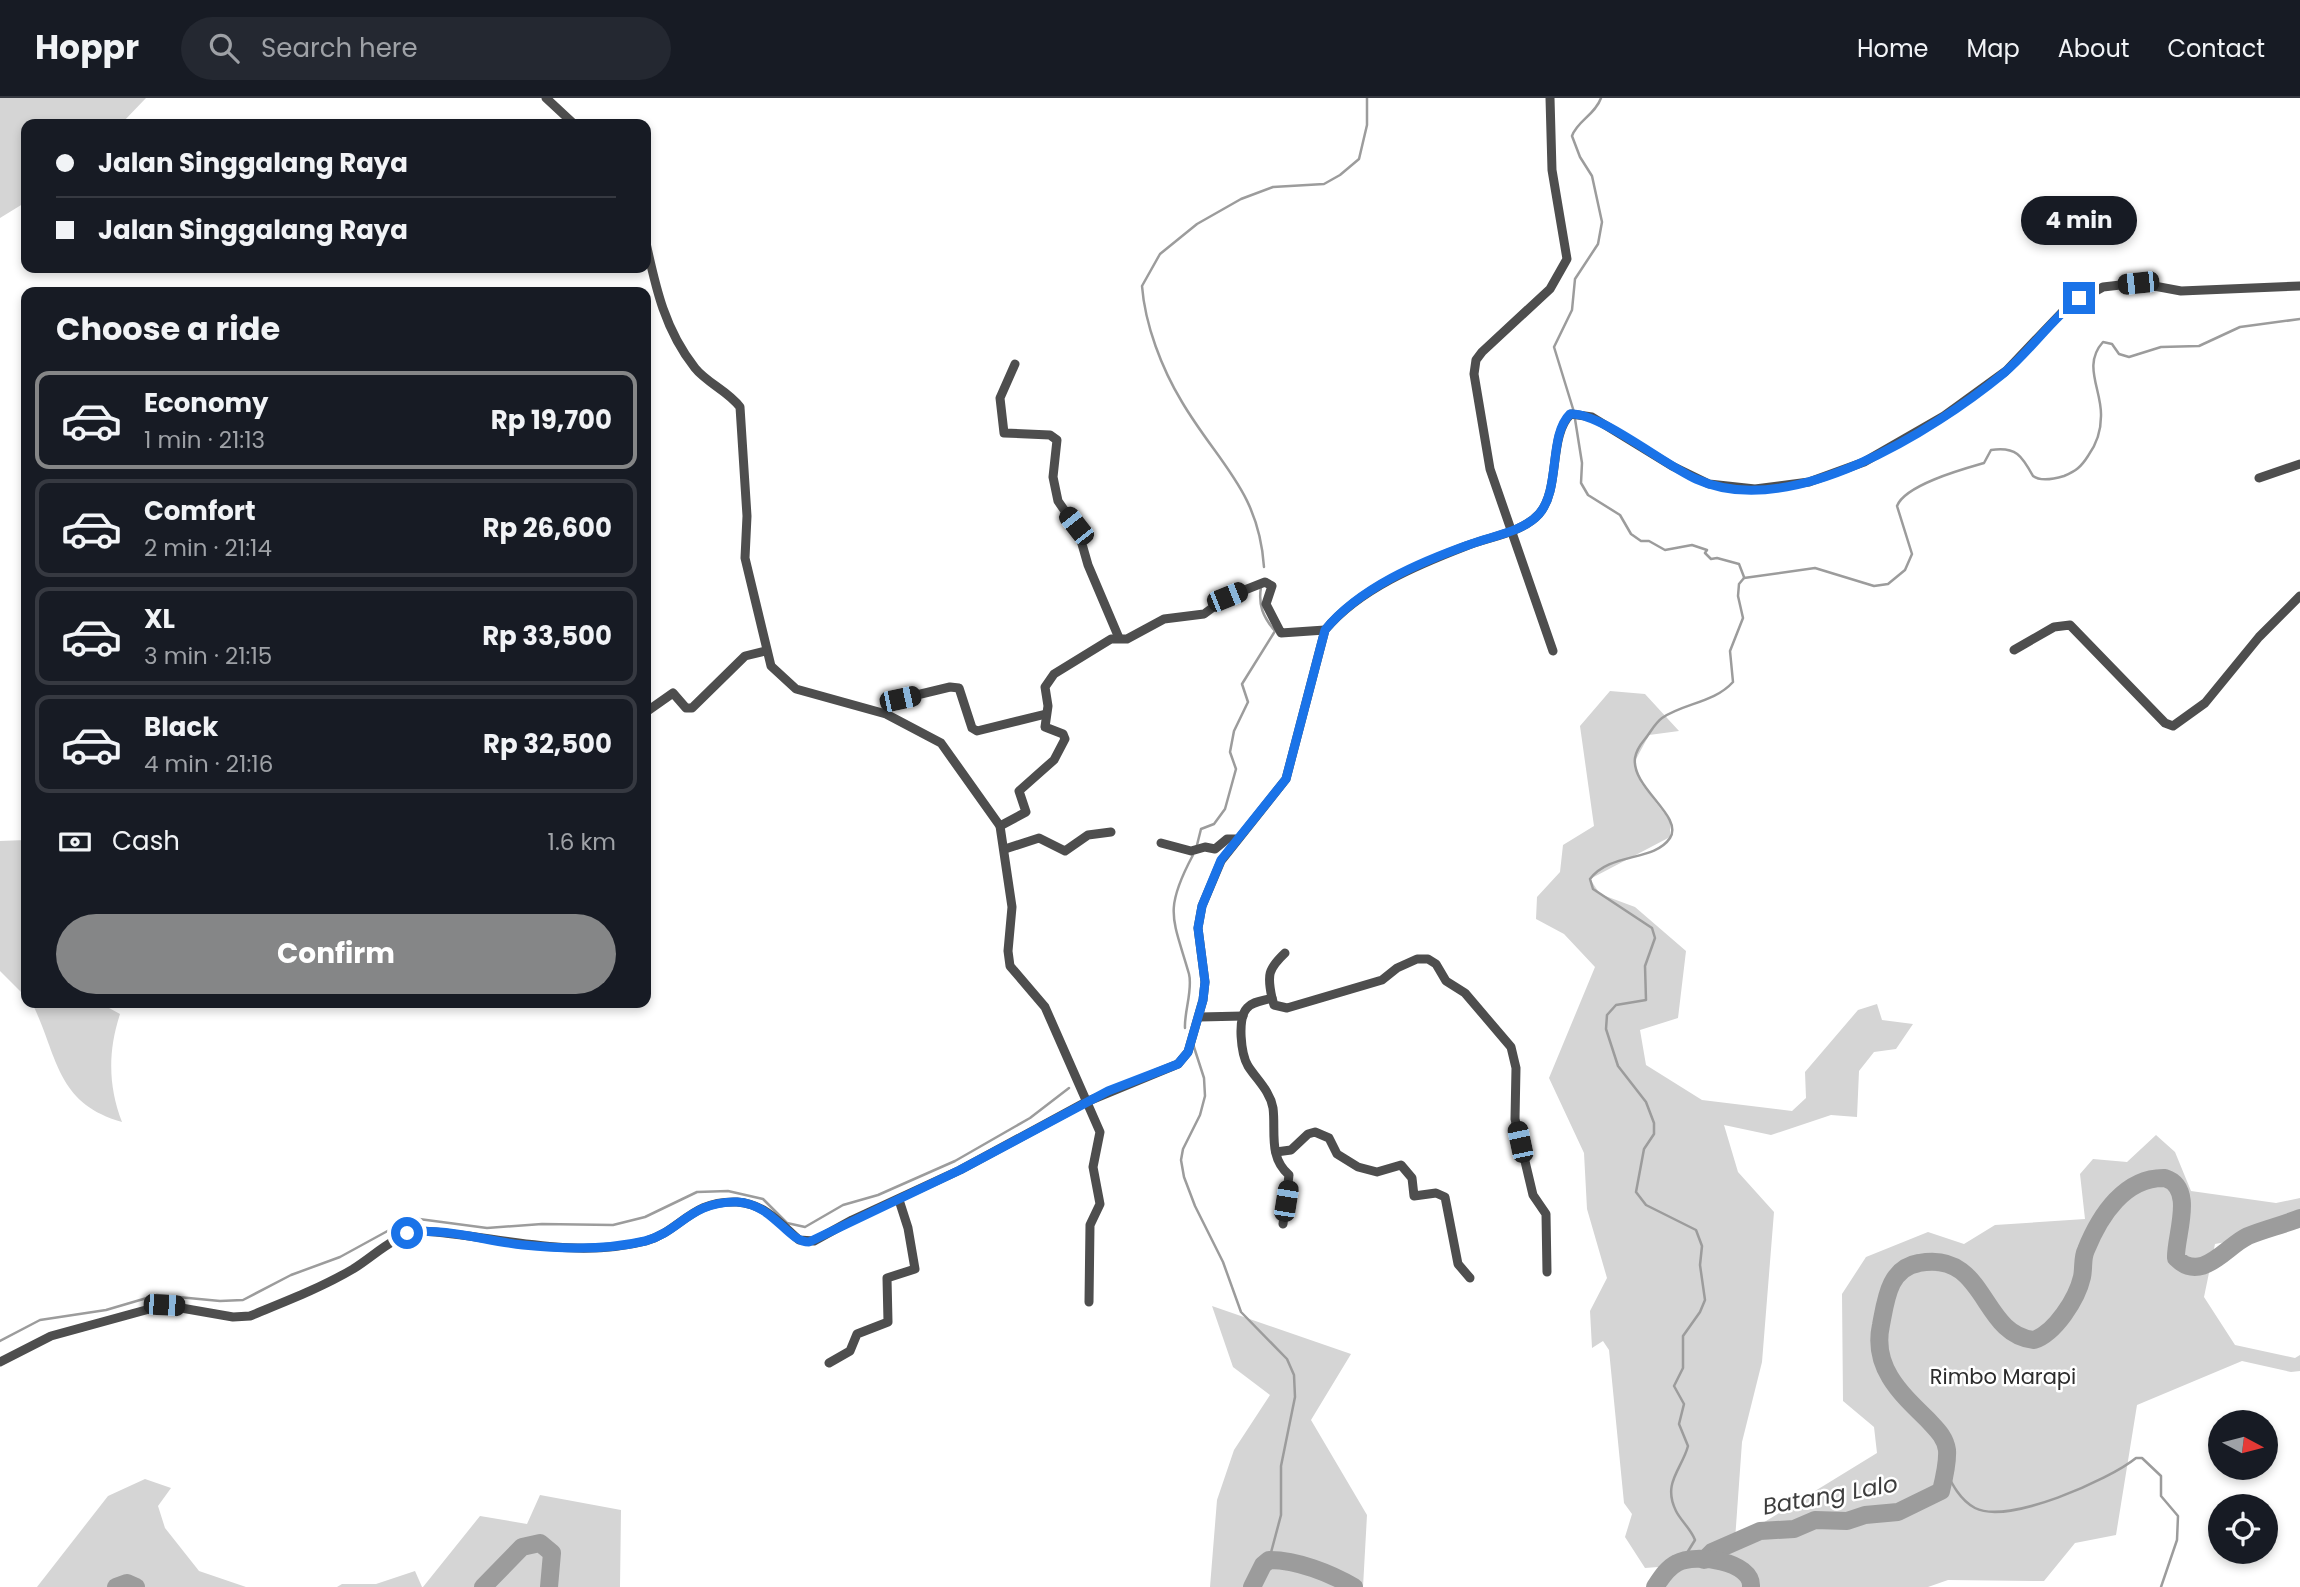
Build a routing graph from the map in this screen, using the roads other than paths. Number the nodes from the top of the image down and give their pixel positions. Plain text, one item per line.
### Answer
1 (546, 98) edge
2 (1550, 98) edge
3 (569, 119) edge
4 (651, 264) edge
5 (2300, 286) edge
6 (1015, 364) dead end
7 (2300, 464) edge
8 (2259, 478) dead end
9 (1513, 530) junction
10 (2300, 596) edge
11 (1325, 630) junction
12 (1119, 638) junction
13 (2014, 650) dead end
14 (765, 651) junction
15 (1553, 651) dead end
16 (900, 699) dead end
17 (651, 708) edge
18 (1046, 714) junction
19 (1000, 825) junction
20 (1111, 832) dead end
21 (1236, 839) junction
22 (1161, 843) dead end
23 (1005, 849) junction
24 (1285, 953) dead end
25 (1272, 998) junction
26 (1242, 1016) junction
27 (1200, 1017) junction
28 (1087, 1102) junction
29 (1276, 1152) junction
30 (898, 1200) junction
31 (1283, 1223) dead end
32 (1547, 1272) dead end
33 (1470, 1278) dead end
34 (1089, 1302) dead end
35 (0, 1362) edge
36 (829, 1363) dead end

1 - 3 street
2 - 9 street
4 - 14 street
5 - 9 street
6 - 12 street
7 - 8 street
9 - 11 street
9 - 15 street
10 - 13 street
11 - 12 street
11 - 21 street
12 - 18 street
14 - 17 street
14 - 19 street
16 - 18 street
18 - 19 street
19 - 23 street
20 - 23 street
21 - 22 street
21 - 27 street
23 - 28 street
24 - 25 street
25 - 26 street
25 - 32 street
26 - 27 street
26 - 29 street
27 - 28 street
28 - 30 street
28 - 34 street
29 - 31 street
29 - 33 street
30 - 35 street
30 - 36 street

